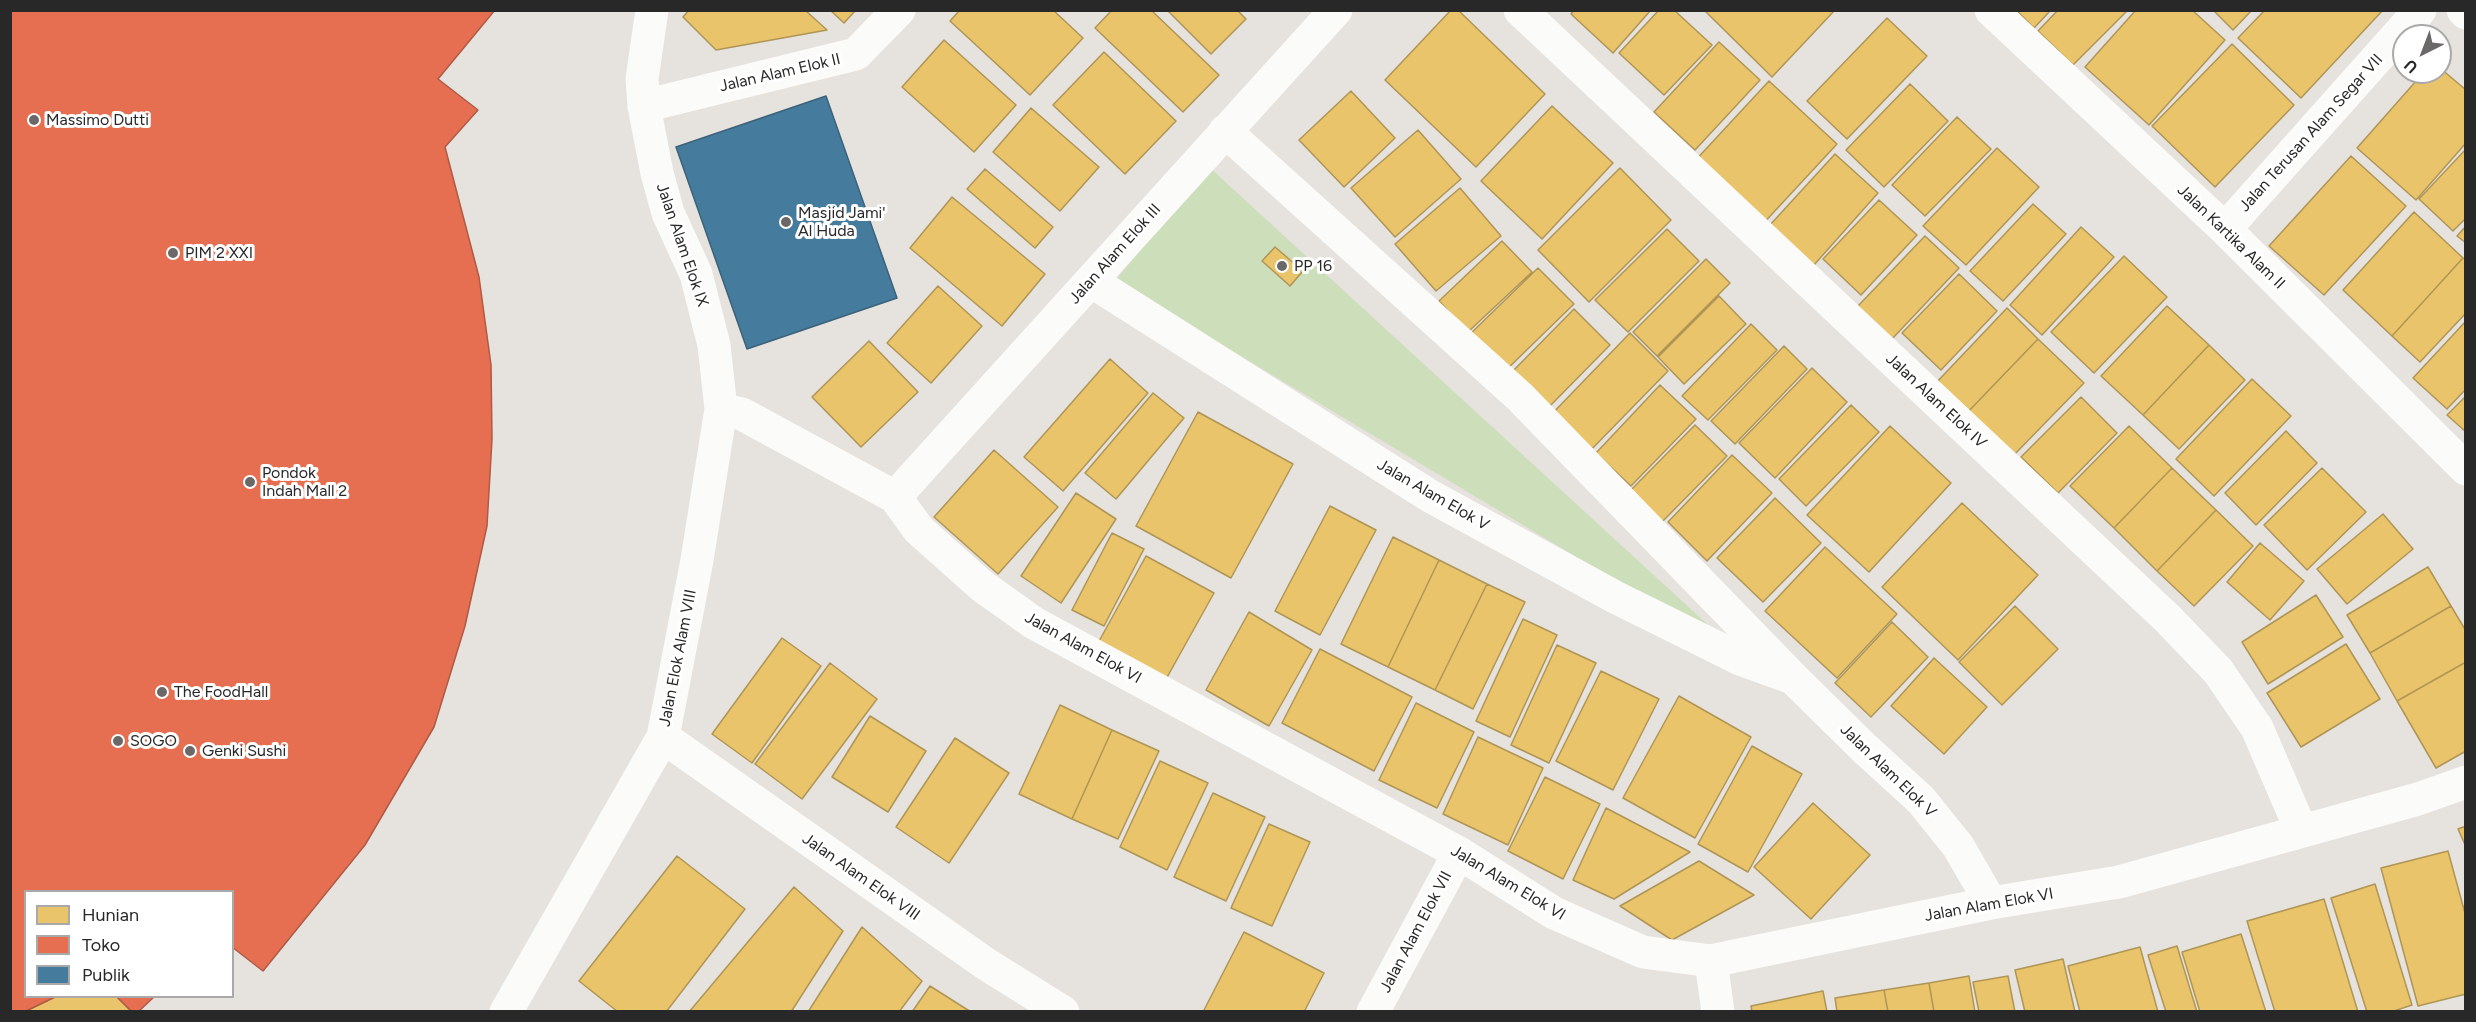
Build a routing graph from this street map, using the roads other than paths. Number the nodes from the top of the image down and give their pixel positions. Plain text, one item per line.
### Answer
1 (652, 10) edge
2 (899, 10) edge
3 (1336, 10) edge
4 (1520, 10) edge
5 (1991, 10) edge
6 (2420, 10) edge
7 (644, 106) junction
8 (1225, 131) junction
9 (2225, 229) junction
10 (1090, 281) junction
11 (721, 409) junction
12 (2466, 469) edge
13 (895, 497) junction
14 (1793, 678) junction
15 (663, 737) junction
16 (2466, 782) edge
17 (2301, 830) junction
18 (1459, 853) junction
19 (1991, 903) junction
20 (1711, 961) junction
21 (506, 1011) edge
22 (1063, 1011) edge
23 (1373, 1011) edge
24 (1718, 1011) edge

1 - 7 street, Jalan Alam Elok IX
2 - 7 street, Jalan Alam Elok II
3 - 8 street, Jalan Alam Elok III
4 - 17 street, Jalan Alam Elok IV
5 - 9 street, Jalan Kartika Alam II
6 - 9 street, Jalan Terusan Alam Segar VII
7 - 11 street, Jalan Alam Elok IX
8 - 10 street, Jalan Alam Elok III
8 - 14 street, Jalan Alam Elok V
9 - 12 street, Jalan Kartika Alam II
10 - 13 street, Jalan Alam Elok III
10 - 14 street, Jalan Alam Elok V
11 - 13 street, Jalan Alam Elok VI
11 - 15 street, Jalan Elok Alam VIII
13 - 18 street, Jalan Alam Elok VI
14 - 19 street, Jalan Alam Elok V
15 - 21 street, Jalan Elok Alam VIII
15 - 22 street, Jalan Alam Elok VIII
16 - 17 street, Jalan Alam Elok VI
17 - 19 street, Jalan Alam Elok VI
18 - 20 street, Jalan Alam Elok VI
18 - 23 street, Jalan Alam Elok VII
19 - 20 street, Jalan Alam Elok VI
20 - 24 street

